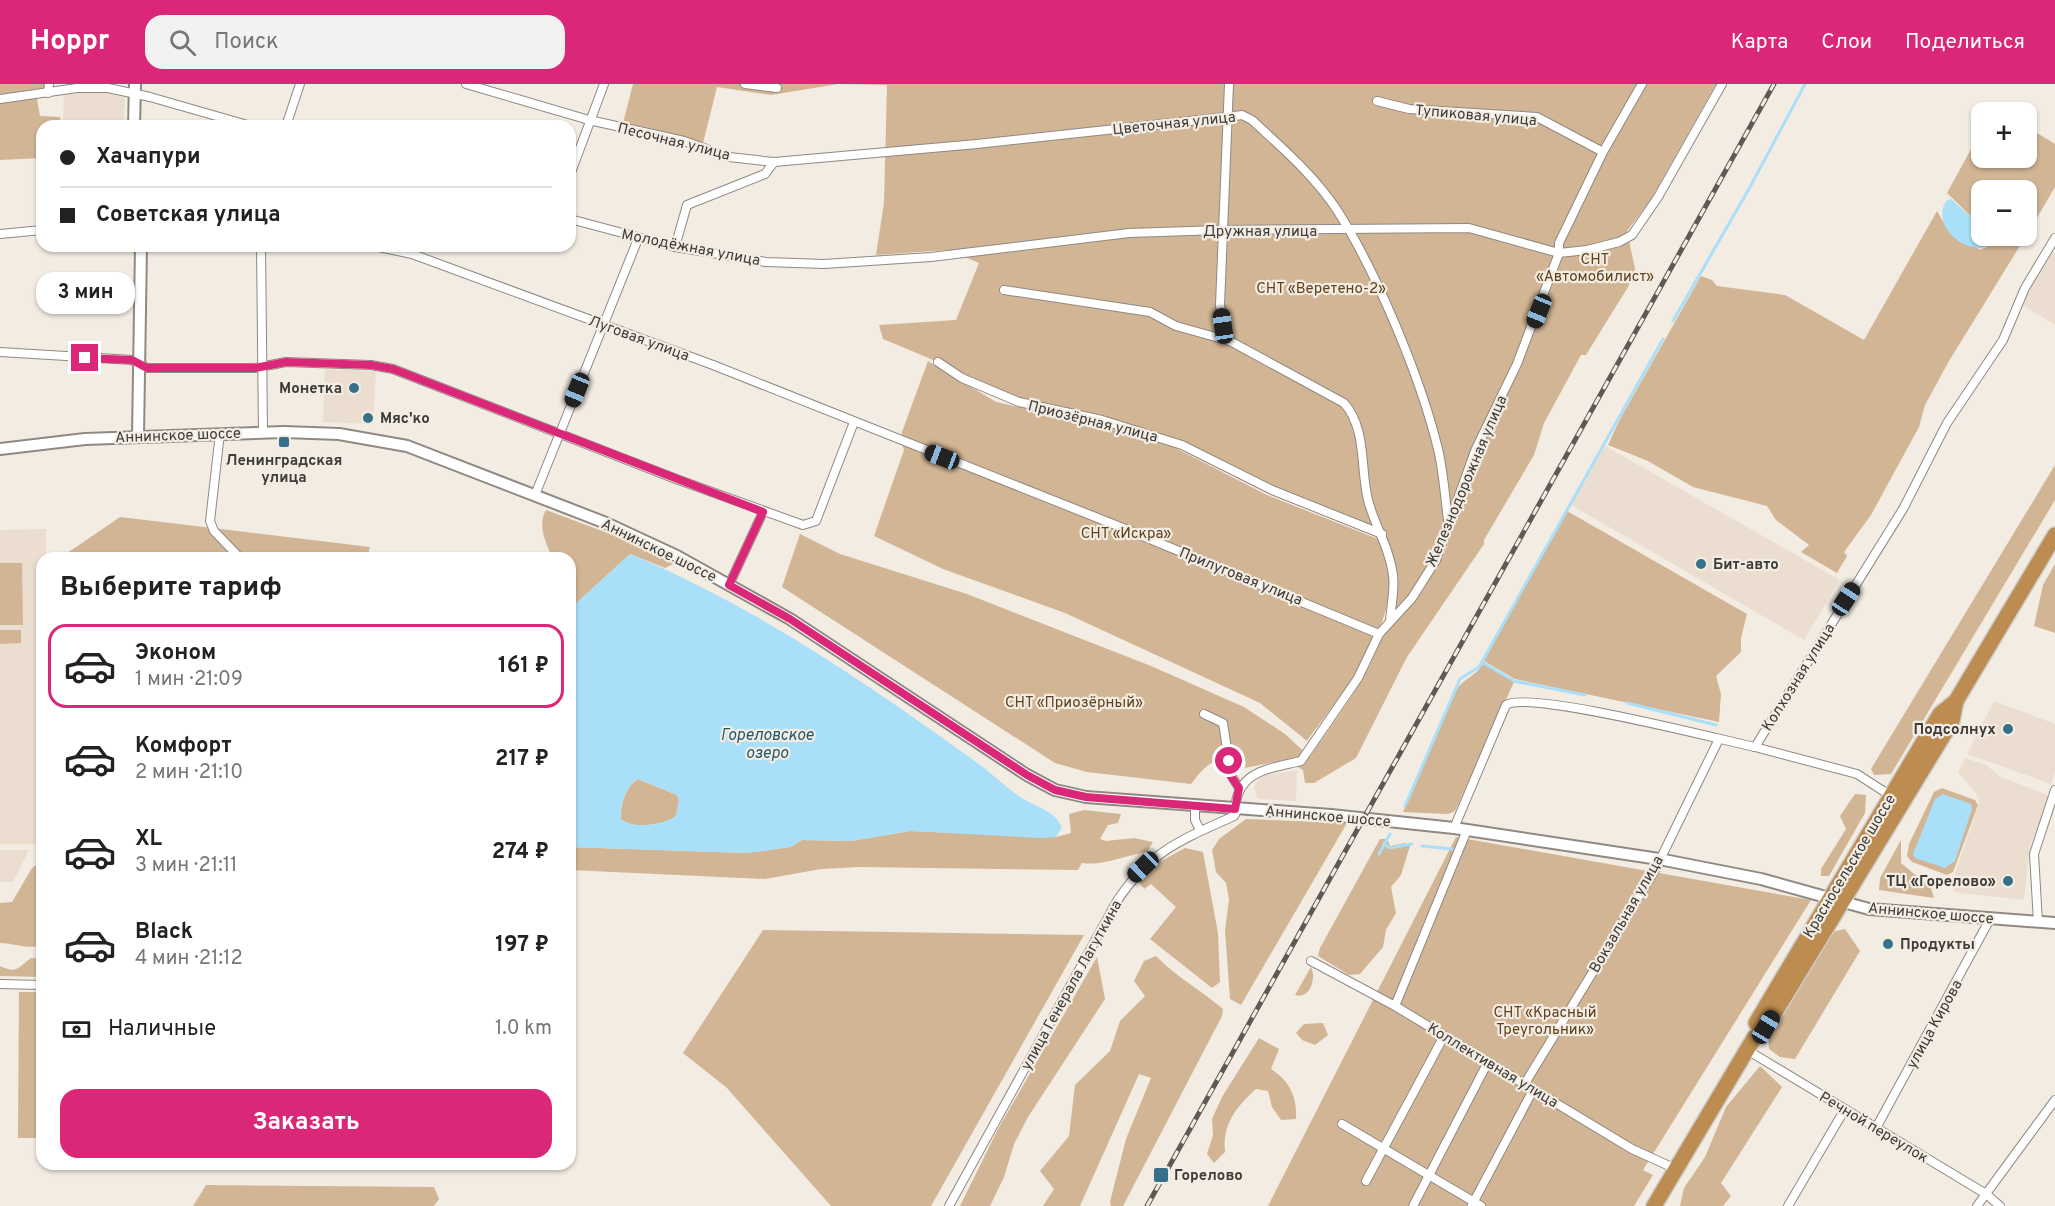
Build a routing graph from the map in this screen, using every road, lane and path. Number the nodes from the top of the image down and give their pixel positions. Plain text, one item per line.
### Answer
1 (49, 84) edge
2 (300, 84) edge
3 (466, 84) edge
4 (604, 84) edge
5 (745, 84) edge
6 (1229, 84) edge
7 (1642, 84) edge
8 (1722, 84) edge
9 (777, 88) dead end
10 (135, 89) edge
11 (48, 93) junction
12 (0, 99) edge
13 (1377, 101) dead end
14 (1227, 117) junction
15 (134, 120) edge
16 (232, 120) edge
17 (288, 120) edge
18 (589, 120) junction
19 (887, 152) joint
20 (1604, 152) junction
21 (576, 158) edge
22 (774, 162) junction
23 (576, 221) edge
24 (1221, 230) junction
25 (36, 231) edge
26 (1348, 231) junction
27 (0, 234) edge
28 (2055, 238) edge
29 (638, 239) junction
30 (675, 247) junction
31 (141, 252) edge
32 (261, 252) edge
33 (402, 252) edge
34 (958, 253) joint
35 (1559, 253) junction
36 (1004, 290) dead end
37 (603, 324) junction
38 (1230, 341) junction
39 (0, 352) edge
40 (938, 362) dead end
41 (139, 365) junction
42 (261, 367) junction
43 (854, 422) junction
44 (263, 432) junction
45 (220, 433) junction
46 (560, 434) junction
47 (138, 436) junction
48 (901, 441) joint
49 (0, 449) edge
50 (535, 495) junction
51 (763, 512) junction
52 (1449, 526) junction
53 (1382, 534) junction
54 (2055, 535) edge
55 (234, 552) edge
56 (729, 585) junction
57 (1390, 621) junction
58 (1380, 634) junction
59 (1956, 701) junction
60 (1204, 714) dead end
61 (1719, 739) junction
62 (1755, 747) junction
63 (1239, 788) junction
64 (2055, 790) edge
65 (1891, 796) junction
66 (1195, 806) junction
67 (1236, 809) junction
68 (1454, 828) junction
69 (1200, 830) junction
70 (1467, 830) junction
71 (1659, 859) junction
72 (1837, 899) junction
73 (1990, 919) junction
74 (2038, 922) junction
75 (2055, 923) edge
76 (1311, 961) dead end
77 (0, 984) edge
78 (36, 985) edge
79 (1395, 1006) junction
80 (1444, 1036) junction
81 (1751, 1044) junction
82 (1488, 1062) junction
83 (1524, 1084) junction
84 (1533, 1090) junction
85 (2055, 1100) edge
86 (1845, 1109) junction
87 (1342, 1124) dead end
88 (1876, 1128) junction
89 (1384, 1149) junction
90 (1676, 1169) junction
91 (1429, 1177) junction
92 (1366, 1181) dead end
93 (1986, 1194) junction
94 (1476, 1205) edge
95 (949, 1206) edge
96 (1413, 1206) edge
97 (1654, 1206) edge
98 (1788, 1206) edge
99 (1977, 1206) edge
100 (2000, 1206) edge

1 - 11 street
2 - 17 street
3 - 18 street, Песочная улица
4 - 18 street
5 - 9 street
6 - 14 street
7 - 20 street, Железнодорожная улица
8 - 35 street
10 - 11 street
10 - 15 main road
10 - 16 street
11 - 12 street
13 - 20 street, Тупиковая улица
14 - 19 street, Цветочная улица
14 - 24 street
14 - 26 street, Цветочная улица
18 - 21 street
18 - 22 street, Песочная улица
19 - 22 street, Песочная улица
20 - 35 street, Железнодорожная улица
22 - 30 street
23 - 29 street, Молодёжная улица
24 - 26 street, Дружная улица
24 - 34 street, Дружная улица
24 - 38 street
25 - 27 street
26 - 35 street, Дружная улица
26 - 52 street, Цветочная улица
28 - 62 street, Колхозная улица
29 - 30 street, Молодёжная улица
29 - 37 street
30 - 34 street, Молодёжная улица
31 - 41 main road
32 - 42 street
33 - 37 street, Луговая улица
35 - 52 street, Железнодорожная улица
36 - 38 street
37 - 43 street, Луговая улица
37 - 46 street
38 - 53 street
39 - 41 street
40 - 53 street, Приозёрная улица
41 - 42 street
41 - 47 main road
42 - 44 street
42 - 46 street
43 - 48 street, Луговая улица
43 - 51 street
44 - 45 main road, Аннинское шоссе
44 - 50 main road, Аннинское шоссе
45 - 47 main road, Аннинское шоссе
45 - 55 street
46 - 50 street
46 - 51 street
47 - 49 main road, Аннинское шоссе
48 - 58 street, Прилуговая улица
50 - 56 main road, Аннинское шоссе
51 - 56 street
52 - 57 street, Железнодорожная улица
53 - 57 street
54 - 59 highway, Красносельское шоссе
56 - 66 main road, Аннинское шоссе
57 - 58 street, Железнодорожная улица
58 - 63 street, Железнодорожная улица
59 - 65 highway, Красносельское шоссе
59 - 72 highway, Красносельское шоссе
60 - 63 street
61 - 62 street, Колхозная улица
61 - 68 street, Колхозная улица
61 - 71 street, Вокзальная улица
62 - 65 street
63 - 67 street
64 - 74 street
65 - 72 highway, Красносельское шоссе
66 - 67 main road, Аннинское шоссе
66 - 69 street
67 - 68 main road, Аннинское шоссе
67 - 69 street, улица Генерала Лагуткина
68 - 70 main road, Аннинское шоссе
69 - 95 street, улица Генерала Лагуткина
70 - 71 main road, Аннинское шоссе
70 - 79 street
71 - 72 main road, Аннинское шоссе
71 - 83 street, Вокзальная улица
72 - 73 main road, Аннинское шоссе
72 - 81 highway, Красносельское шоссе
73 - 74 main road, Аннинское шоссе
73 - 88 street, улица Кирова
74 - 75 main road, Аннинское шоссе
76 - 79 street, Коллективная улица
77 - 78 street
79 - 80 street, Коллективная улица
80 - 82 street, Коллективная улица
80 - 89 street
81 - 86 street, Речной переулок
81 - 90 highway, Красносельское шоссе
82 - 83 street, Коллективная улица
82 - 91 street
83 - 84 street, Коллективная улица
84 - 90 street, Коллективная улица
84 - 94 street
85 - 93 street
86 - 88 street, Речной переулок
86 - 98 street
87 - 89 street
88 - 93 street, Речной переулок
89 - 91 street
89 - 92 street
90 - 97 highway, Красносельское шоссе
91 - 94 street
91 - 96 street
93 - 99 street
93 - 100 street, Речной переулок

